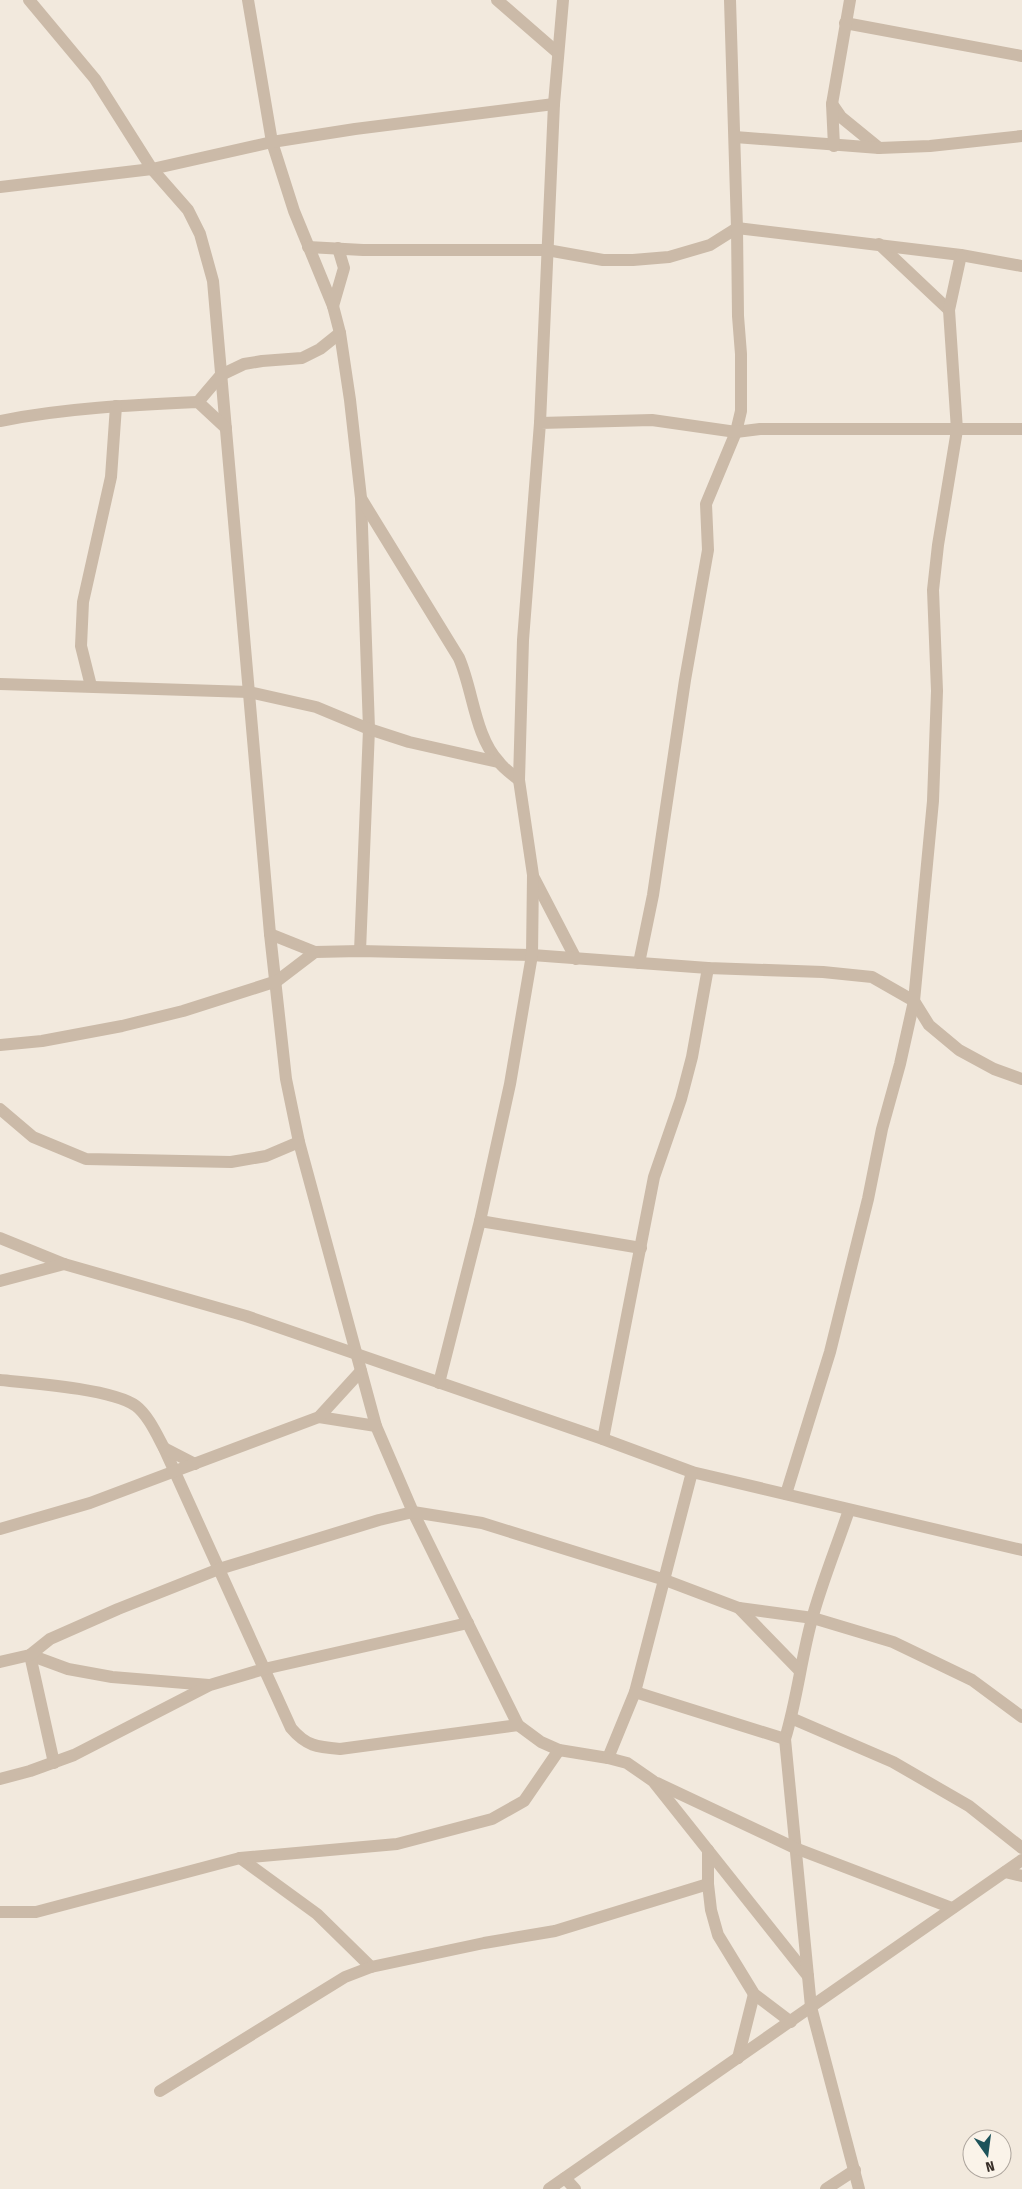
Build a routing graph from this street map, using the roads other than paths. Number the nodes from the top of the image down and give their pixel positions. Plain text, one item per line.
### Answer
1 (29, 0) edge
2 (248, 0) edge
3 (497, 0) edge
4 (564, 0) edge
5 (730, 0) edge
6 (850, 0) edge
7 (845, 23) junction
8 (558, 53) junction
9 (1022, 56) edge
10 (554, 104) junction
11 (832, 104) junction
12 (1022, 136) edge
13 (735, 137) junction
14 (272, 142) junction
15 (834, 146) junction
16 (878, 148) junction
17 (152, 169) junction
18 (0, 187) edge
19 (738, 228) junction
20 (879, 244) junction
21 (308, 247) junction
22 (338, 248) junction
23 (363, 250) junction
24 (547, 250) junction
25 (961, 255) junction
26 (1022, 266) edge
27 (344, 268) junction
28 (333, 306) junction
29 (949, 310) junction
30 (340, 333) junction
31 (221, 375) junction
32 (198, 402) junction
33 (116, 406) junction
34 (741, 411) junction
35 (0, 421) edge
36 (540, 423) junction
37 (226, 428) junction
38 (760, 429) junction
39 (957, 430) junction
40 (1022, 430) edge
41 (736, 432) junction
42 (361, 498) junction
43 (0, 684) edge
44 (91, 686) junction
45 (249, 692) junction
46 (369, 729) junction
47 (498, 762) junction
48 (519, 780) junction
49 (533, 875) junction
50 (270, 934) junction
51 (360, 951) junction
52 (315, 952) junction
53 (532, 955) junction
54 (576, 959) junction
55 (639, 963) junction
56 (708, 968) junction
57 (277, 981) junction
58 (914, 1001) junction
59 (0, 1045) edge
60 (1022, 1079) edge
61 (0, 1109) edge
62 (299, 1142) junction
63 (480, 1221) junction
64 (0, 1238) edge
65 (641, 1248) junction
66 (64, 1264) junction
67 (0, 1282) edge
68 (356, 1354) junction
69 (361, 1372) junction
70 (0, 1380) edge
71 (439, 1383) junction
72 (319, 1417) junction
73 (376, 1426) junction
74 (603, 1439) junction
75 (164, 1448) junction
76 (195, 1464) junction
77 (692, 1472) junction
78 (175, 1473) junction
79 (786, 1494) junction
80 (849, 1510) junction
81 (412, 1512) junction
82 (0, 1529) edge
83 (1022, 1550) edge
84 (219, 1569) junction
85 (665, 1580) junction
86 (739, 1608) junction
87 (812, 1618) junction
88 (468, 1624) junction
89 (30, 1655) junction
90 (0, 1662) edge
91 (264, 1669) junction
92 (800, 1671) junction
93 (210, 1685) junction
94 (634, 1692) junction
95 (1022, 1717) edge
96 (791, 1718) junction
97 (518, 1725) junction
98 (785, 1740) junction
99 (559, 1750) junction
100 (608, 1758) junction
101 (54, 1763) junction
102 (0, 1779) edge
103 (653, 1780) junction
104 (795, 1848) junction
105 (1022, 1848) edge
106 (708, 1850) junction
107 (240, 1858) junction
108 (1022, 1860) edge
109 (1005, 1872) junction
110 (1022, 1876) edge
111 (708, 1884) junction
112 (952, 1908) junction
113 (0, 1912) edge
114 (371, 1967) junction
115 (808, 1976) junction
116 (754, 1994) junction
117 (811, 2007) junction
118 (791, 2022) junction
119 (738, 2058) junction
120 (160, 2090) dead end
121 (855, 2170) junction
122 (564, 2178) junction
123 (549, 2189) edge
124 (575, 2189) edge
125 (826, 2189) edge
126 (859, 2189) edge

1 - 17 street
2 - 14 street
3 - 8 street
4 - 8 street
5 - 13 street
6 - 7 street
7 - 9 street
7 - 11 street
8 - 10 street
10 - 14 street
10 - 24 street
11 - 15 street
11 - 16 street
12 - 16 street
13 - 15 street
13 - 19 street
14 - 17 street
14 - 21 street
15 - 16 street
17 - 18 street
17 - 31 street
19 - 20 street
19 - 24 street
19 - 34 street
20 - 25 street
20 - 29 street
21 - 22 street
21 - 28 street
22 - 23 street
22 - 27 street
23 - 24 street
23 - 27 street
24 - 36 street
25 - 26 street
25 - 29 street
27 - 28 street
28 - 30 street
29 - 39 street
30 - 31 street
30 - 42 street
31 - 32 street
31 - 37 street
32 - 33 street
32 - 37 street
33 - 35 street
33 - 44 street
34 - 38 street
34 - 41 street
36 - 41 street
36 - 48 street
37 - 45 street
38 - 39 street
38 - 41 street
39 - 40 street
39 - 58 street
41 - 55 street
42 - 46 street
42 - 47 street
43 - 44 street
44 - 45 street
45 - 46 street
45 - 50 street
46 - 47 street
46 - 51 street
47 - 48 street
48 - 49 street
49 - 53 street
49 - 54 street
50 - 52 street
50 - 57 street
51 - 52 street
51 - 53 street
52 - 57 street
53 - 54 street
53 - 63 street
54 - 55 street
55 - 56 street
56 - 58 street
56 - 65 street
57 - 59 street
57 - 62 street
58 - 60 street
58 - 79 street
61 - 62 street
62 - 68 street
63 - 65 street
63 - 71 street
64 - 66 street
65 - 74 street
66 - 67 street
66 - 68 street
68 - 69 street
68 - 71 street
69 - 72 street
69 - 73 street
70 - 75 street
71 - 74 street
72 - 73 street
72 - 76 street
73 - 81 street
74 - 77 street
75 - 76 street
75 - 78 street
76 - 78 street
77 - 79 street
77 - 85 street
78 - 82 street
78 - 84 street
79 - 80 street
80 - 83 street
80 - 87 street
81 - 84 street
81 - 85 street
81 - 88 street
84 - 89 street
84 - 91 street
85 - 86 street
85 - 94 street
86 - 87 street
86 - 92 street
87 - 92 street
87 - 95 street
88 - 91 street
88 - 97 street
89 - 90 street
89 - 93 street
89 - 101 street
91 - 93 street
91 - 97 street
92 - 96 street
93 - 101 street
94 - 98 street
94 - 100 street
96 - 98 street
96 - 105 street
97 - 99 street
98 - 104 street
99 - 100 street
99 - 107 street
100 - 103 street
101 - 102 street
103 - 104 street
103 - 106 street
104 - 112 street
104 - 115 street
106 - 111 street
106 - 115 street
107 - 113 street
107 - 114 street
108 - 109 street
109 - 110 street
109 - 112 street
111 - 114 street
111 - 116 street
112 - 117 street
114 - 120 street
115 - 117 street
116 - 118 street
116 - 119 street
117 - 118 street
117 - 121 street
118 - 119 street
119 - 122 street
121 - 125 street
121 - 126 street
122 - 123 street
122 - 124 street

